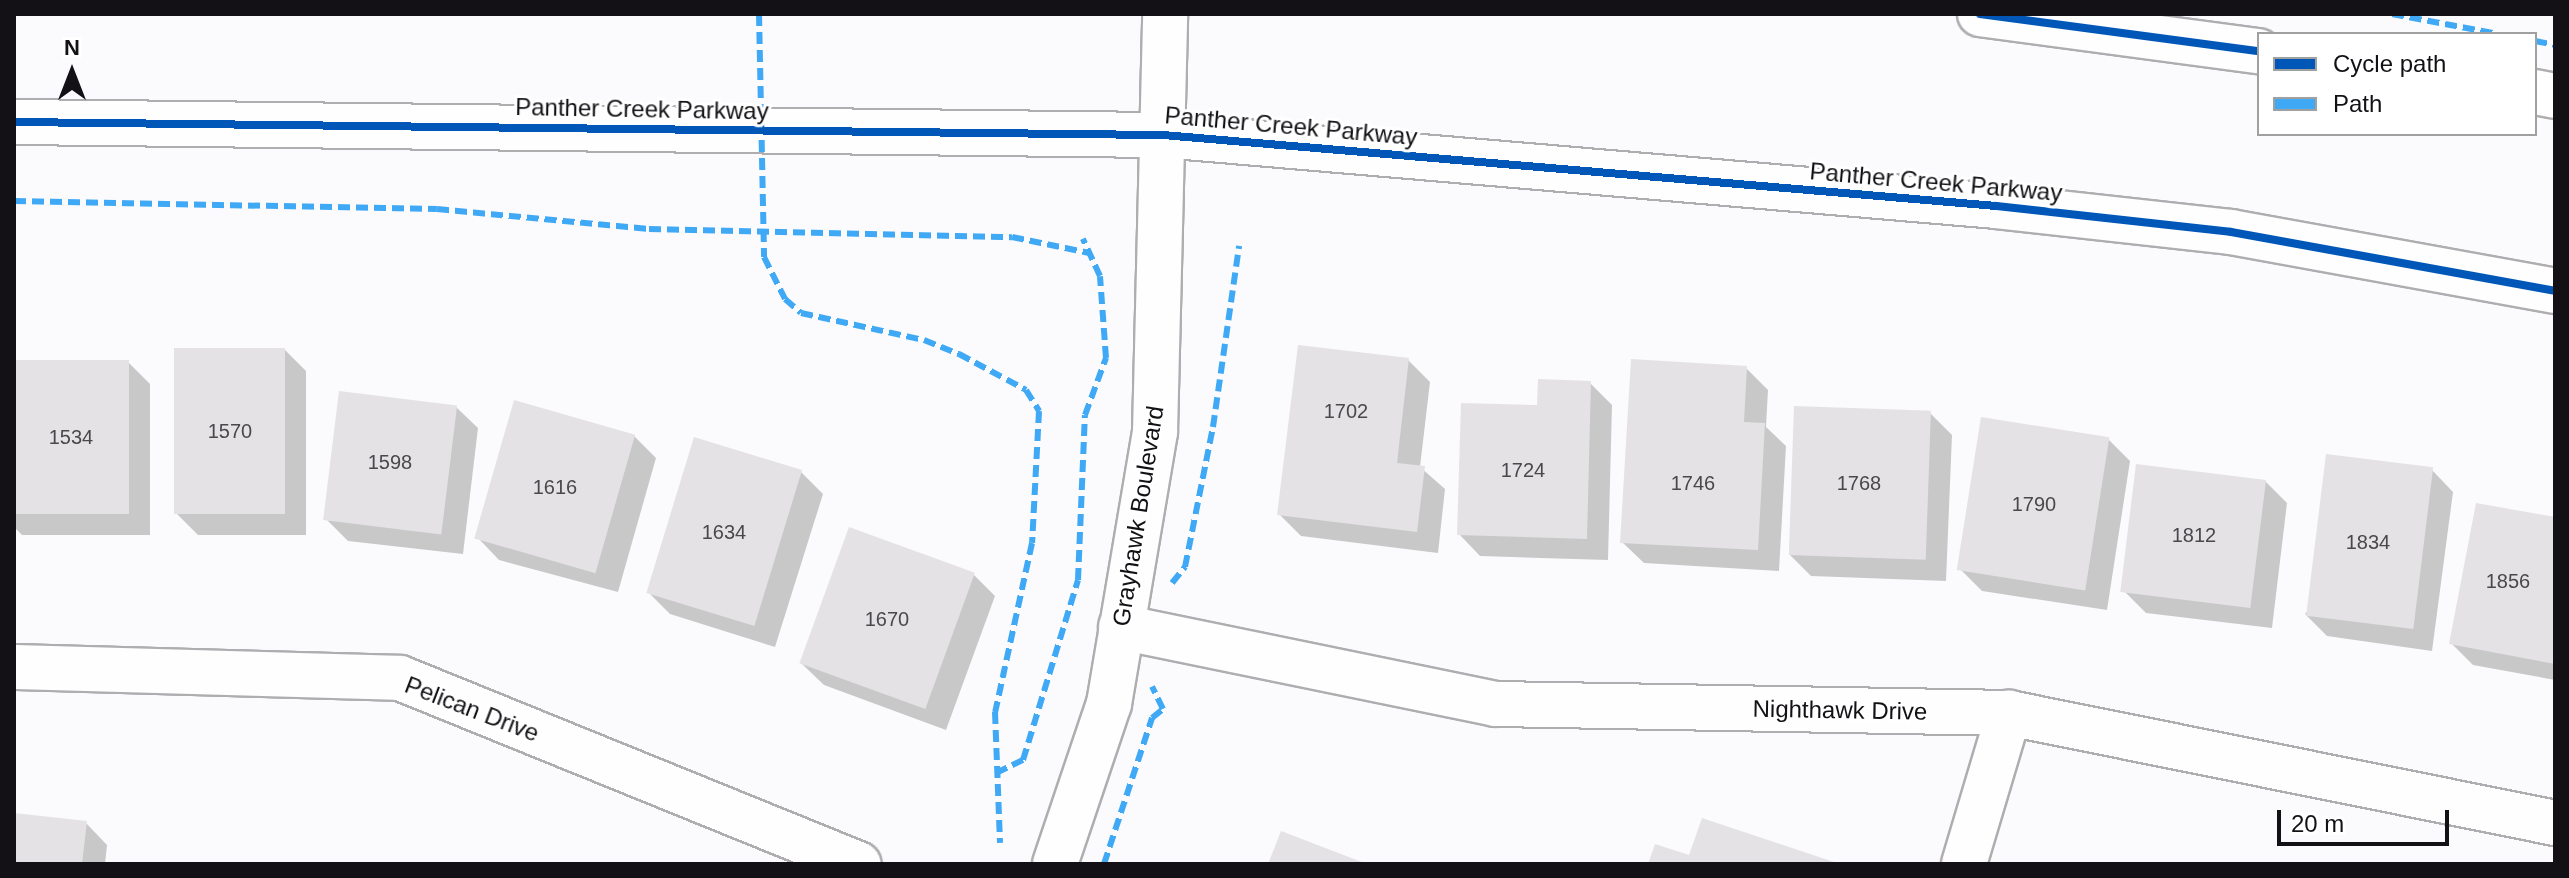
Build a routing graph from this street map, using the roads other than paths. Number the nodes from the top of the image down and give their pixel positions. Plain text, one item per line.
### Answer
1 (1165, 14) edge
2 (1980, 14) edge
3 (2257, 51) edge
4 (14, 122) edge
5 (1163, 135) junction
6 (2555, 291) edge
7 (1121, 627) junction
8 (14, 667) edge
9 (2009, 713) junction
10 (2555, 823) edge
11 (859, 864) edge
12 (1055, 864) edge
13 (1964, 864) edge

1 - 5 street, Grayhawk Boulevard
2 - 3 street
4 - 5 street, Panther Creek Parkway
5 - 6 street, Panther Creek Parkway
5 - 7 street, Grayhawk Boulevard
7 - 9 street, Nighthawk Drive
7 - 12 street, Grayhawk Boulevard
8 - 11 street, Pelican Drive
9 - 10 street, Nighthawk Drive
9 - 13 street

